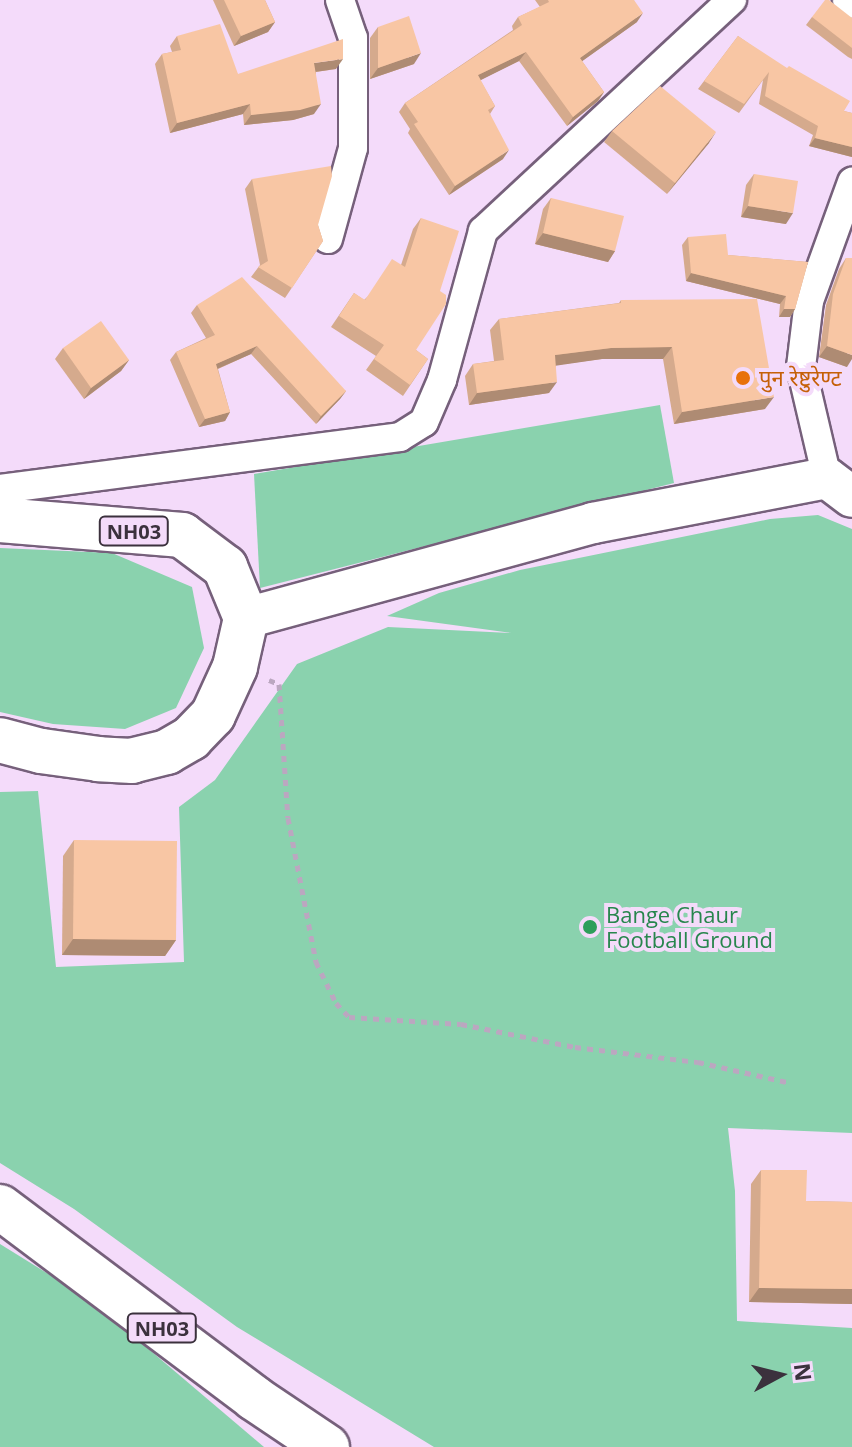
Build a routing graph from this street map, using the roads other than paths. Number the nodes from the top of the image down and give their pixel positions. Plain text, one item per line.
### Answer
1 (340, 0) edge
2 (732, 0) edge
3 (852, 182) edge
4 (328, 239) dead end
5 (839, 488) edge
6 (0, 489) edge
7 (0, 520) edge
8 (246, 618) junction
9 (0, 740) edge
10 (0, 1207) edge
11 (327, 1447) edge

1 - 4 street
2 - 6 street
3 - 5 street
5 - 8 main road
7 - 8 main road, NH03
8 - 9 main road
10 - 11 main road, NH03

